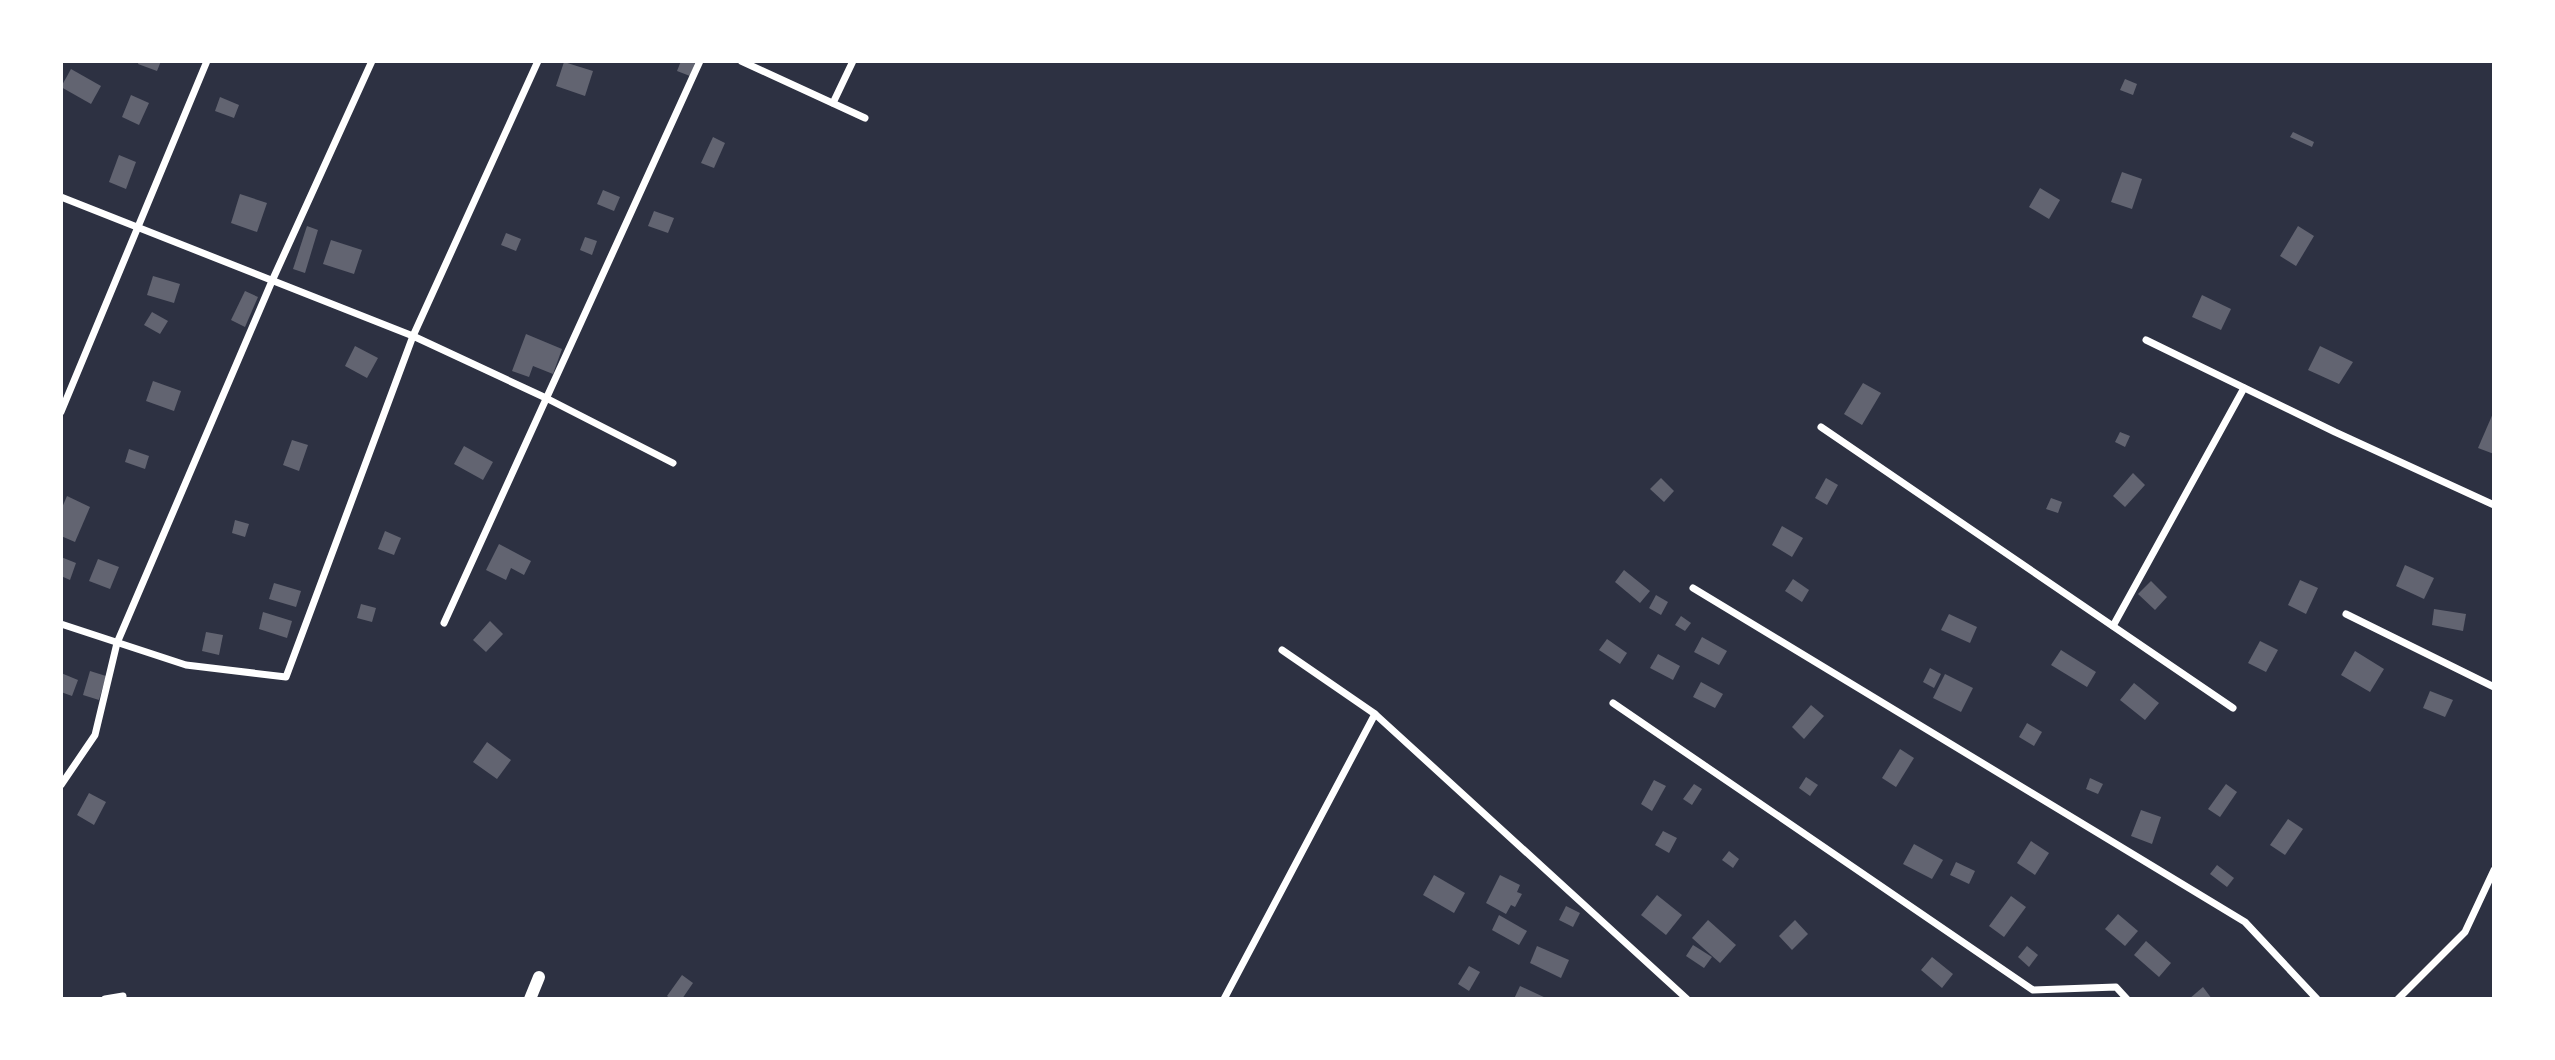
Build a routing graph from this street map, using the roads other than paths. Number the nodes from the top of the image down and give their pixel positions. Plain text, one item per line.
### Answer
1 (207, 61) edge
2 (372, 61) edge
3 (538, 61) edge
4 (700, 61) edge
5 (741, 61) edge
6 (853, 61) edge
7 (833, 103) junction
8 (865, 118) dead end
9 (61, 197) edge
10 (138, 227) junction
11 (272, 281) junction
12 (413, 336) junction
13 (2146, 340) dead end
14 (2244, 388) junction
15 (547, 398) junction
16 (61, 412) edge
17 (1821, 427) dead end
18 (673, 463) dead end
19 (2494, 505) edge
20 (1693, 588) dead end
21 (2346, 614) dead end
22 (444, 623) dead end
23 (61, 624) edge
24 (2113, 626) junction
25 (117, 643) junction
26 (1282, 650) dead end
27 (2494, 687) edge
28 (1613, 703) dead end
29 (2233, 708) dead end
30 (1375, 714) junction
31 (61, 785) edge
32 (2494, 870) edge
33 (538, 976) dead end
34 (123, 996) dead end
35 (104, 999) edge
36 (530, 999) edge
37 (1224, 999) edge
38 (1687, 999) edge
39 (2127, 999) edge
40 (2317, 999) edge
41 (2398, 999) edge

1 - 10 street
2 - 11 street
3 - 12 street
4 - 15 street
5 - 7 street
6 - 7 street
7 - 8 street
9 - 10 street
10 - 11 street
10 - 16 street
11 - 12 street
11 - 25 street
12 - 15 street
12 - 25 street
13 - 14 street
14 - 19 street
14 - 24 street
15 - 18 street
15 - 22 street
17 - 24 street
20 - 40 street
21 - 27 street
23 - 25 street
24 - 29 street
25 - 31 street
26 - 30 street
28 - 39 street
30 - 37 street
30 - 38 street
32 - 41 street
33 - 36 street
34 - 35 street

